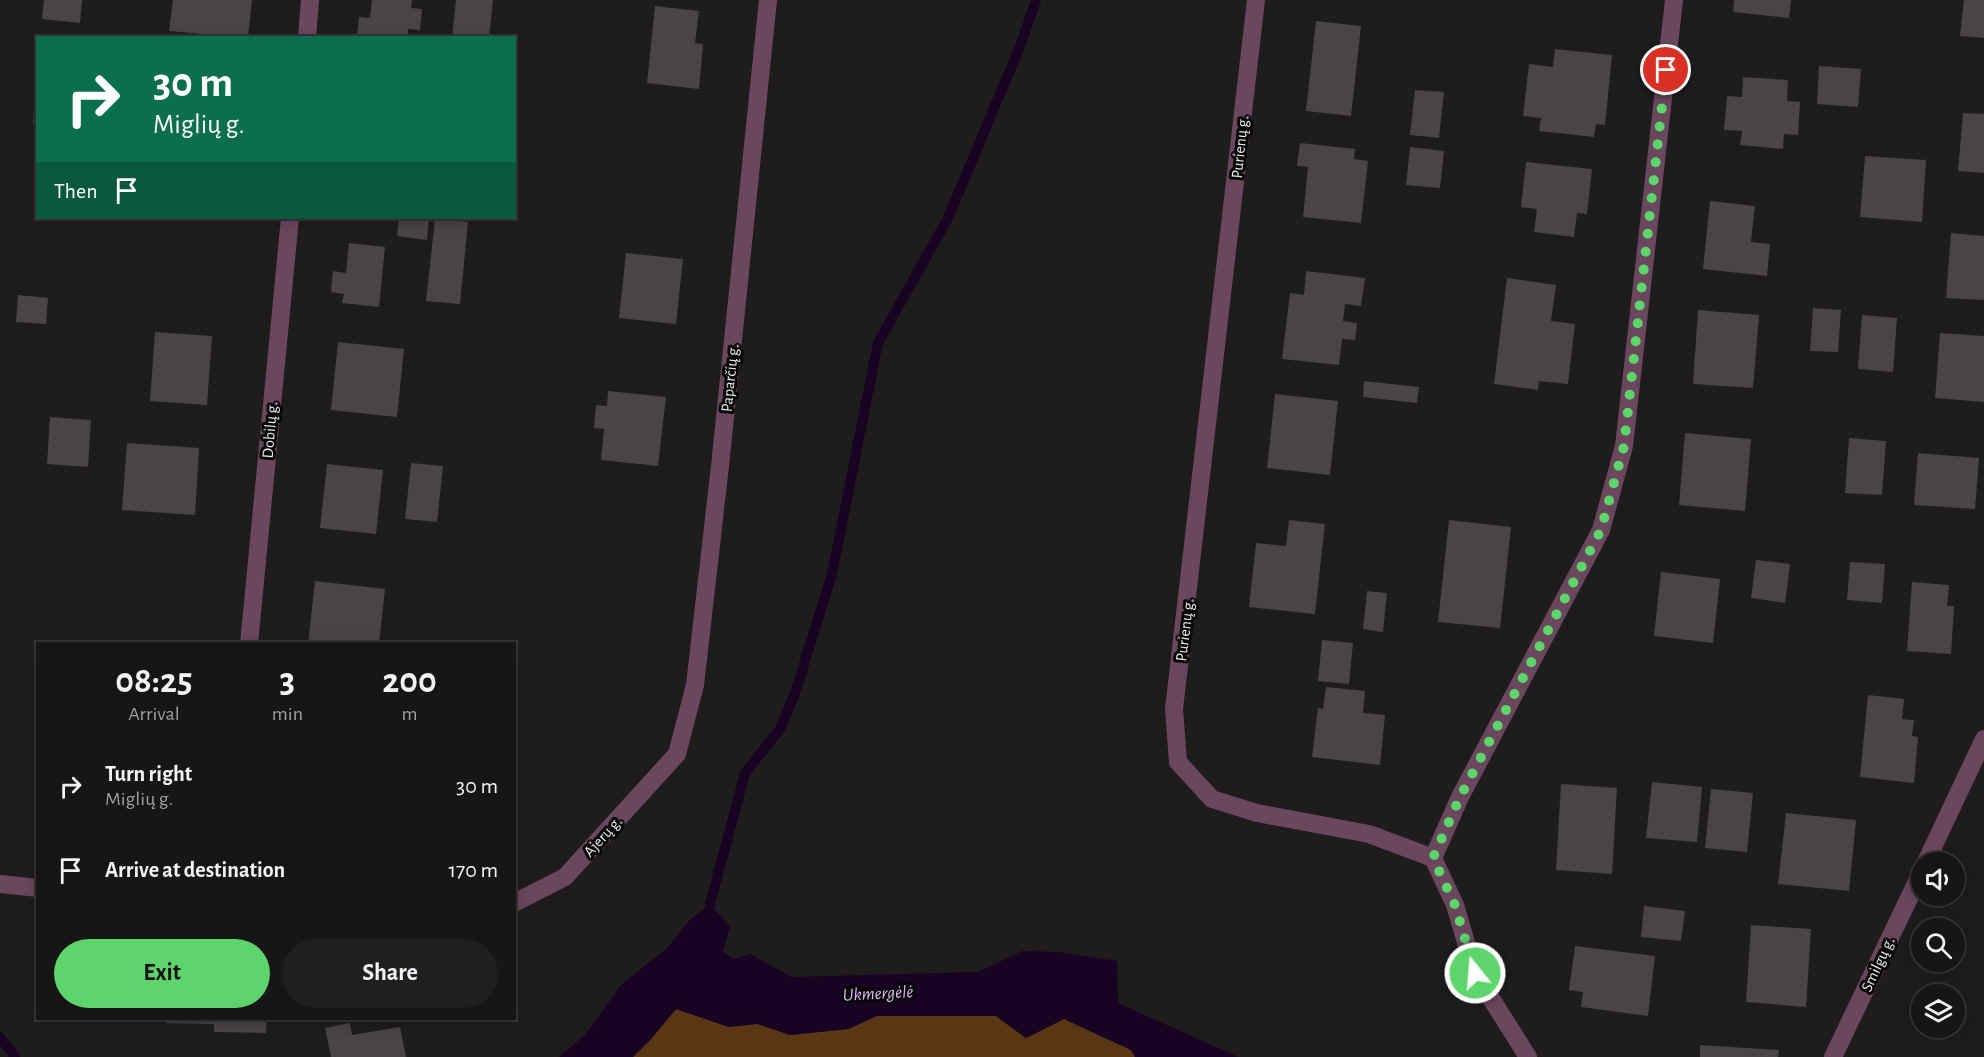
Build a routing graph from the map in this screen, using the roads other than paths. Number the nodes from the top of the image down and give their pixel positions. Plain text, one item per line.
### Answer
1 (310, 0) edge
2 (768, 0) edge
3 (1256, 0) edge
4 (1674, 0) edge
5 (307, 36) edge
6 (290, 219) edge
7 (249, 642) edge
8 (1984, 739) edge
9 (677, 754) joint
10 (1931, 852) edge
11 (1433, 858) junction
12 (0, 884) edge
13 (36, 888) edge
14 (1911, 894) edge
15 (516, 902) edge
16 (1528, 1057) edge
17 (1833, 1057) edge

1 - 5 street
2 - 9 street, Paparčių g.
3 - 11 street, Purienų g.
4 - 11 street
6 - 7 street, Dobilų g.
8 - 10 street
9 - 15 street, Ajerų g.
11 - 16 street
12 - 13 street
14 - 17 street, Smilgų g.

